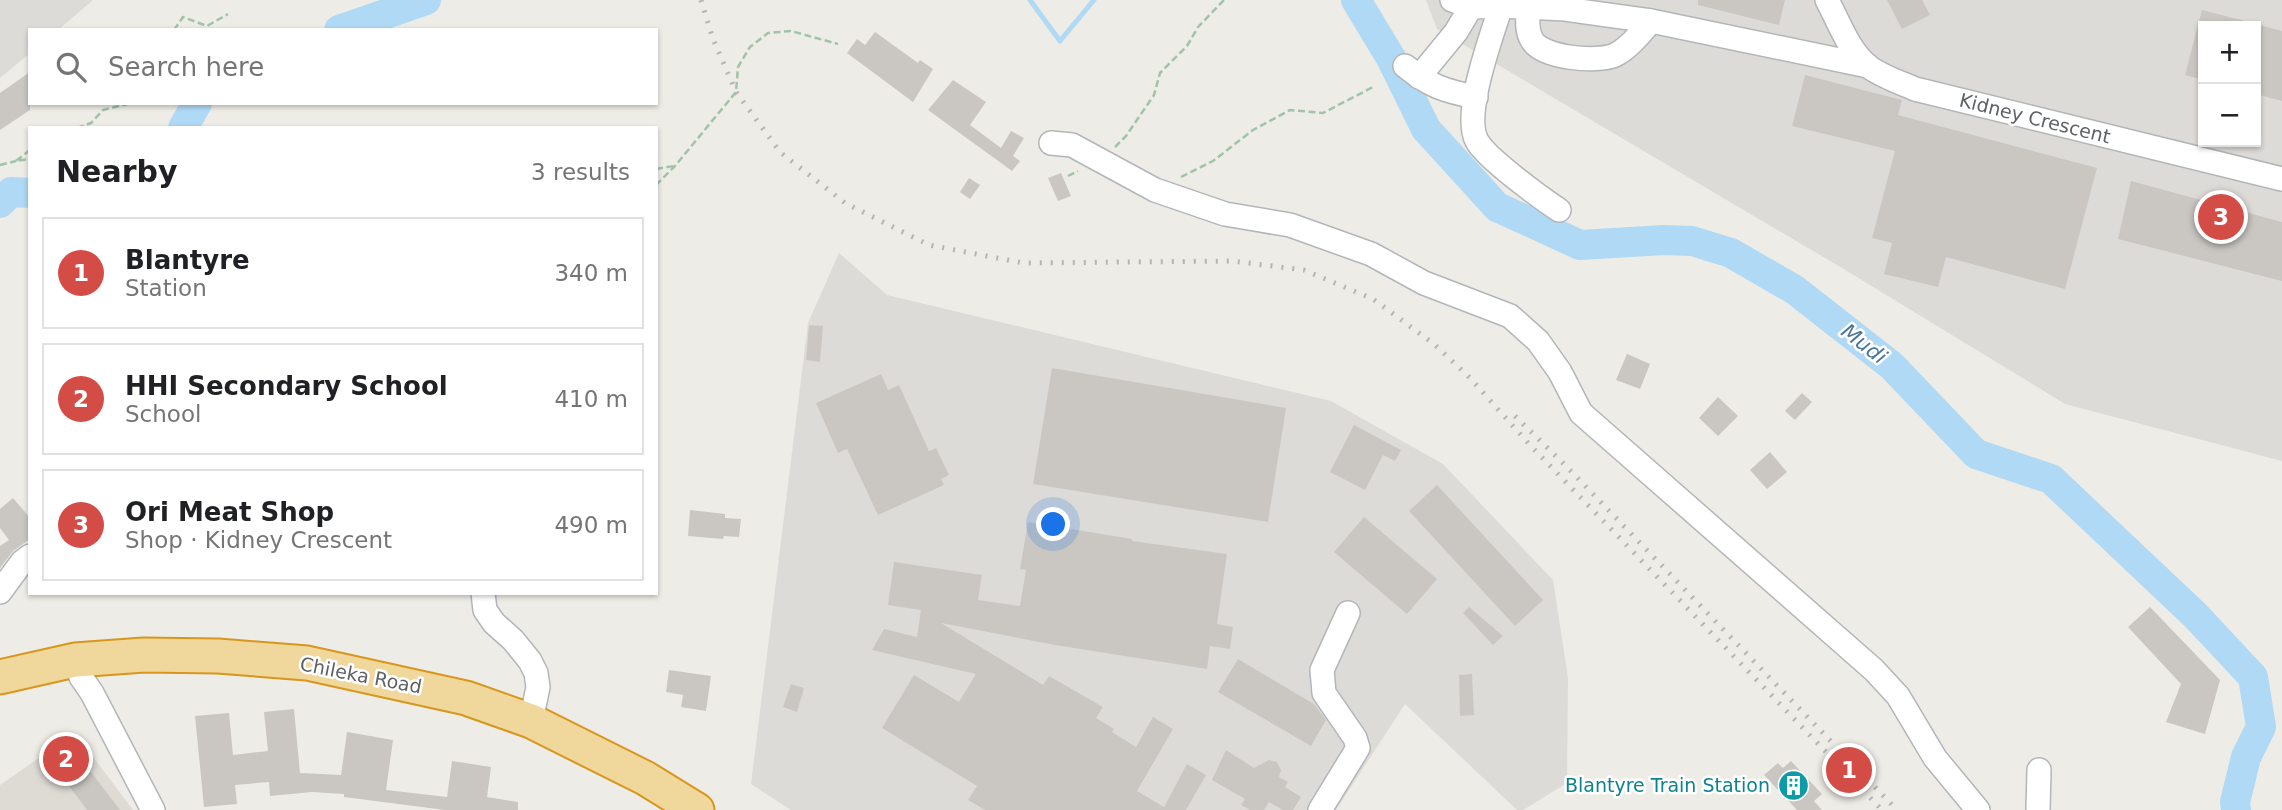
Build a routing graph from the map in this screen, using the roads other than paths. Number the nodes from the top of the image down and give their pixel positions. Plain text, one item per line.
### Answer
1 (1827, 0) edge
2 (1461, 4) edge
3 (1501, 6) junction
4 (1528, 7) junction
5 (1651, 21) junction
6 (1868, 66) junction
7 (1476, 97) junction
8 (1051, 144) dead end
9 (2282, 179) edge
10 (1559, 211) dead end
11 (28, 558) edge
12 (0, 592) edge
13 (483, 595) edge
14 (1348, 613) dead end
15 (78, 669) junction
16 (0, 677) edge
17 (0, 696) edge
18 (531, 721) junction
19 (2039, 770) dead end
20 (153, 810) edge
21 (672, 810) edge
22 (697, 810) edge
23 (1320, 810) edge
24 (1978, 810) edge
25 (2038, 810) edge

1 - 6 street, Kidney Crescent
2 - 3 street
2 - 7 street
3 - 4 street
3 - 7 street
4 - 5 street
4 - 5 street
5 - 6 street
6 - 9 street, Kidney Crescent
7 - 10 street
8 - 24 street
11 - 12 street
13 - 18 street
14 - 23 street
15 - 16 highway, Chileka Road
15 - 17 highway
15 - 18 highway, Chileka Road
15 - 20 street
15 - 21 highway
18 - 22 highway, Chileka Road
19 - 25 street

